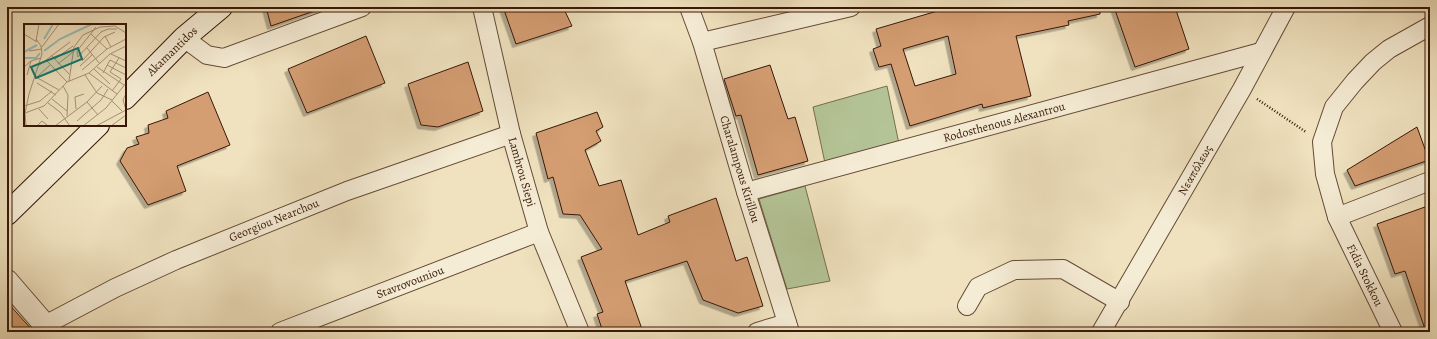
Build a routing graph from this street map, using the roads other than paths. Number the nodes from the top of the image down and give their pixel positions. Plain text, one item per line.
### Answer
1 (221, 7) edge
2 (362, 7) edge
3 (482, 7) edge
4 (689, 7) edge
5 (851, 7) edge
6 (1286, 7) edge
7 (1430, 26) edge
8 (184, 38) junction
9 (702, 42) junction
10 (1261, 52) junction
11 (126, 97) edge
12 (97, 126) edge
13 (511, 134) junction
14 (1430, 181) edge
15 (746, 192) junction
16 (7, 214) edge
17 (1338, 218) junction
18 (539, 232) junction
19 (7, 281) edge
20 (1120, 302) junction
21 (967, 306) dead end
22 (789, 327) edge
23 (48, 328) edge
24 (280, 332) edge
25 (580, 332) edge
26 (757, 332) edge
27 (1101, 332) edge
28 (1394, 332) edge

1 - 8 main road, Akamantidos
2 - 8 street
3 - 13 street, Lambrou Siepi
4 - 9 street, Charalampous Kirillou
5 - 9 street
6 - 10 street, Νεαπόλεως
7 - 17 street, Fidia Stokkou
8 - 11 main road, Akamantidos
9 - 15 street, Charalampous Kirillou
10 - 15 street, Rodosthenous Alexantrou
10 - 20 street, Νεαπόλεως
12 - 16 main road
13 - 18 street, Lambrou Siepi
13 - 23 street, Georgiou Nearchou
14 - 17 street
15 - 22 street, Charalampous Kirillou
17 - 28 street, Fidia Stokkou
18 - 24 street, Stavrovouniou
18 - 25 street, Lambrou Siepi
19 - 23 main road
20 - 21 street
20 - 27 street, Νεαπόλεως
22 - 26 street

